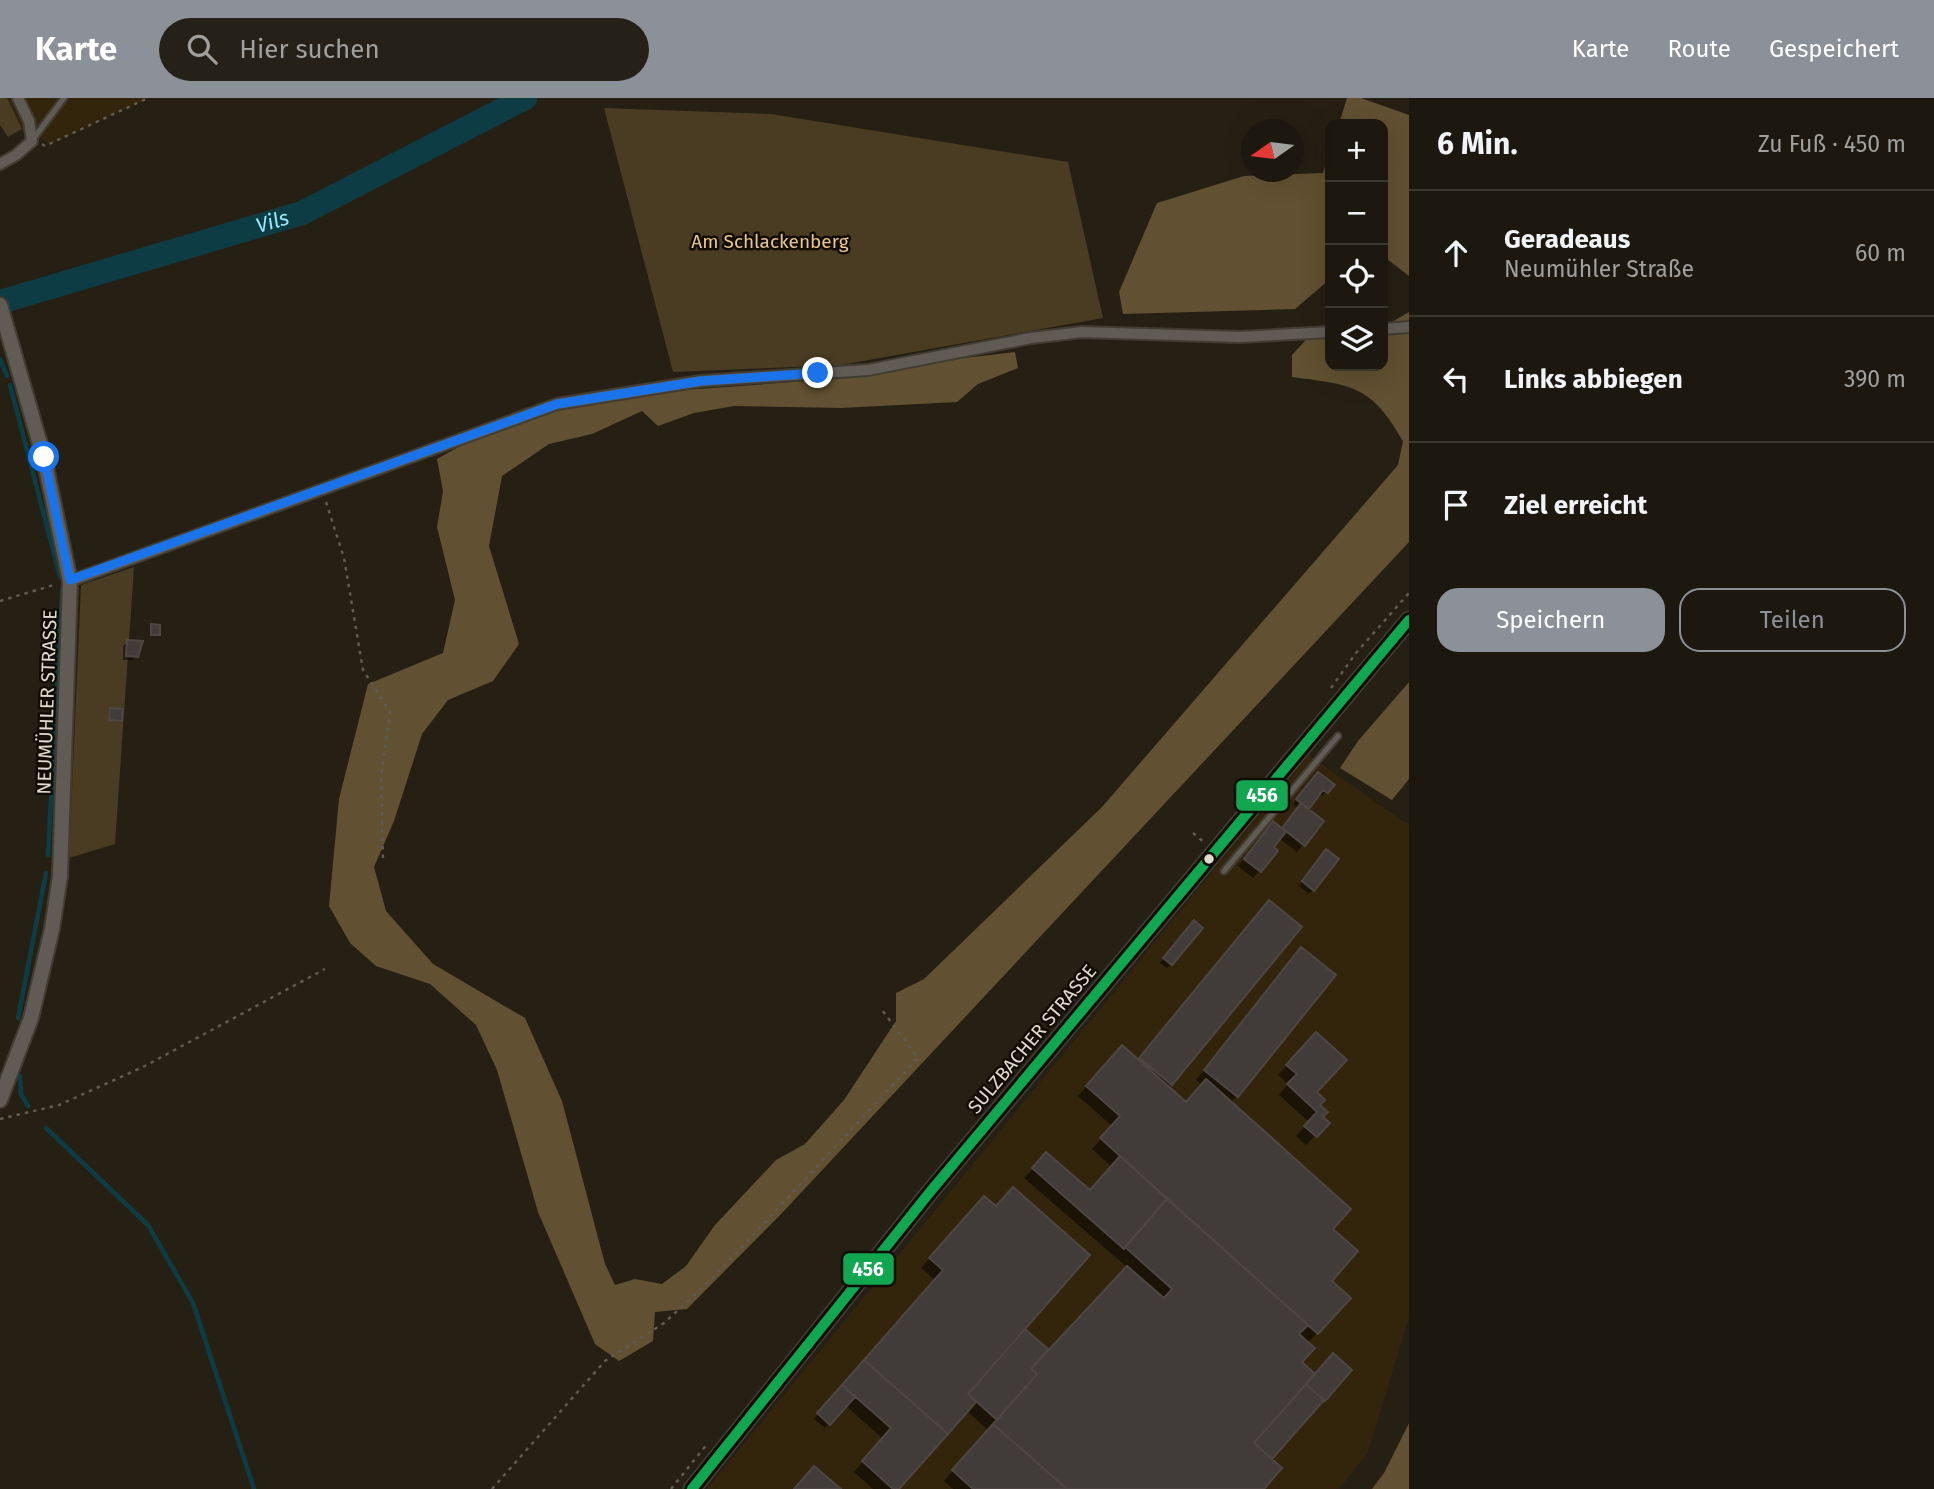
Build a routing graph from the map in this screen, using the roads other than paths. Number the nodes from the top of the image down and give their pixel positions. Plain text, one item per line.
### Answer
1 (18, 98) edge
2 (64, 98) edge
3 (32, 141) junction
4 (0, 164) edge
5 (0, 305) edge
6 (1409, 327) edge
7 (1388, 328) edge
8 (1325, 332) edge
9 (70, 580) junction
10 (1409, 620) edge
11 (1338, 736) dead end
12 (1224, 871) dead end
13 (0, 1100) edge
14 (692, 1489) edge

1 - 3 street
2 - 3 lane
3 - 4 street
5 - 9 street, NEUMÜHLER STRASSE
6 - 7 street
8 - 9 street
9 - 13 street, NEUMÜHLER STRASSE
10 - 14 main road, SULZBACHER STRASSE
11 - 12 lane

